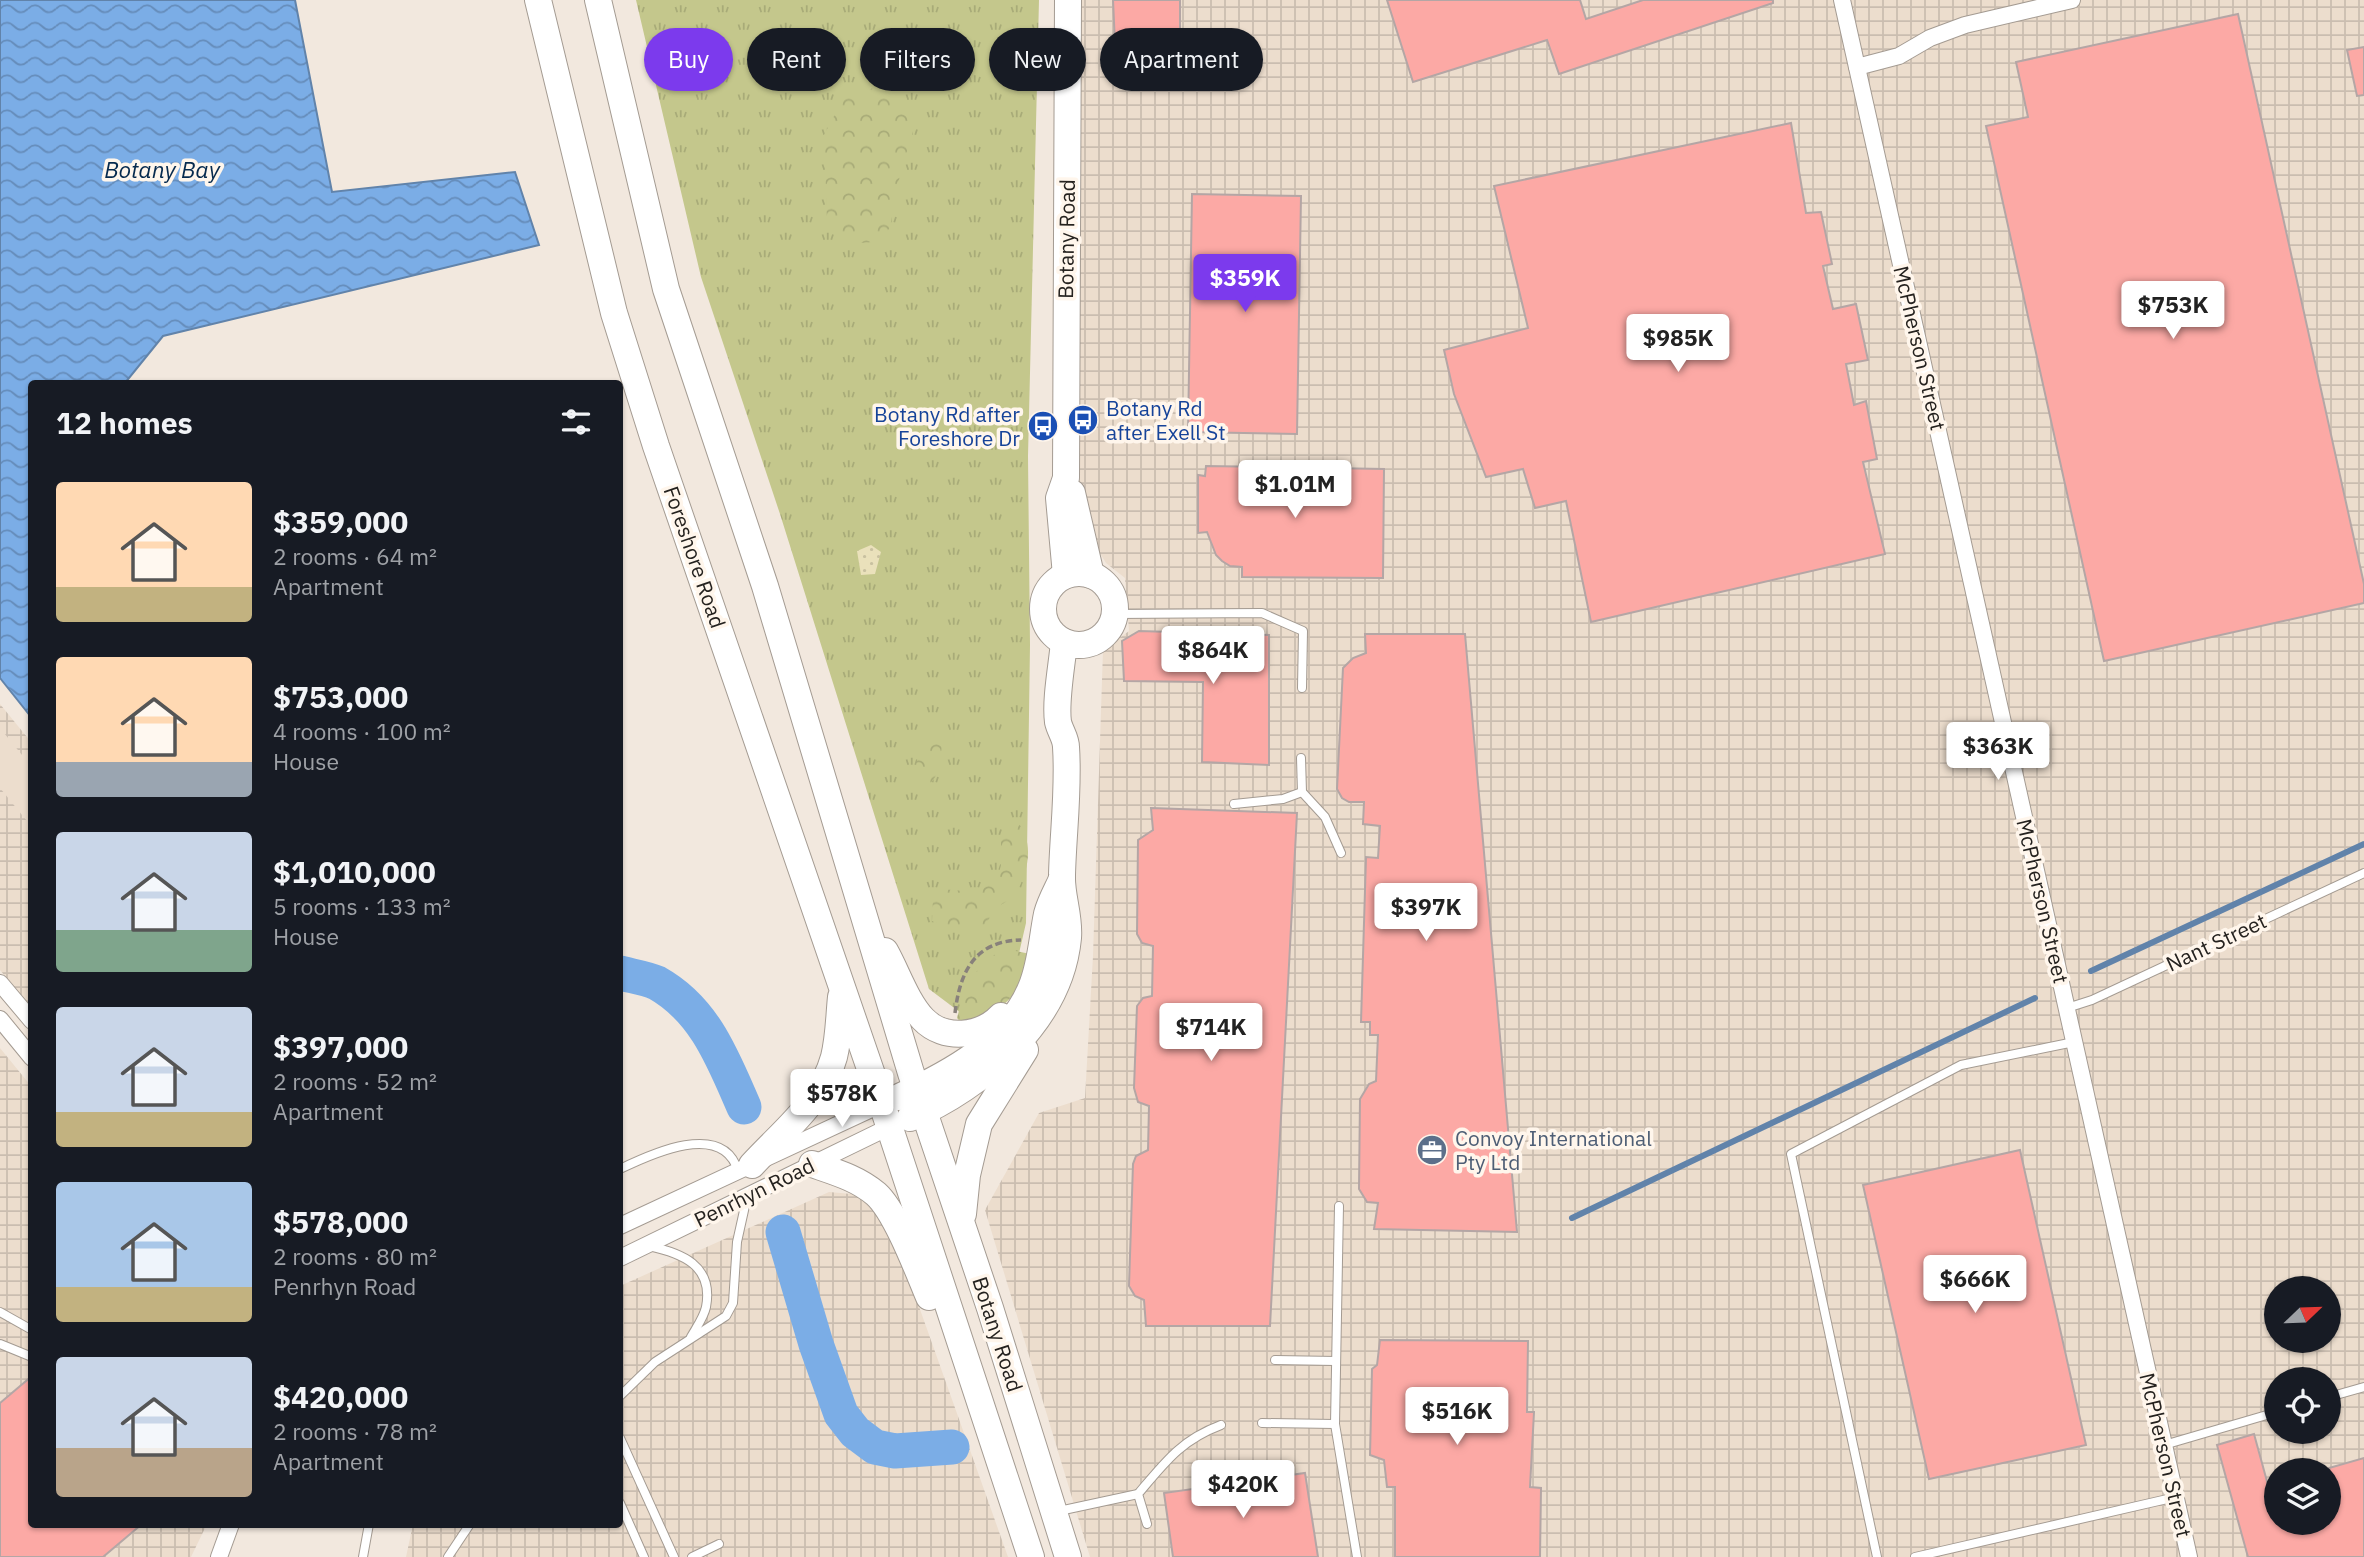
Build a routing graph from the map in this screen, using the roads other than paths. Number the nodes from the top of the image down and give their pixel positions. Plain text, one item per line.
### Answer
1 (538, 0) edge
2 (598, 0) edge
3 (1068, 0) edge
4 (1842, 0) edge
5 (2072, 0) edge
6 (1857, 67) junction
7 (1078, 575) junction
8 (1115, 614) junction
9 (1075, 643) junction
10 (1302, 688) dead end
11 (1301, 758) dead end
12 (1302, 792) junction
13 (1234, 804) dead end
14 (1341, 853) dead end
15 (2364, 873) edge
16 (1062, 879) junction
17 (859, 903) junction
18 (1041, 949) junction
19 (0, 983) edge
20 (842, 989) junction
21 (2067, 1008) junction
22 (28, 1016) edge
23 (1039, 1016) junction
24 (0, 1019) edge
25 (2074, 1042) junction
26 (28, 1053) edge
27 (920, 1101) junction
28 (886, 1116) junction
29 (812, 1164) junction
30 (623, 1168) edge
31 (745, 1169) junction
32 (747, 1197) junction
33 (1339, 1206) dead end
34 (962, 1222) junction
35 (623, 1225) edge
36 (645, 1246) junction
37 (623, 1257) edge
38 (0, 1312) edge
39 (28, 1327) edge
40 (691, 1337) junction
41 (0, 1344) edge
42 (28, 1355) edge
43 (1275, 1360) dead end
44 (1336, 1361) junction
45 (2364, 1387) edge
46 (623, 1393) edge
47 (2341, 1394) edge
48 (978, 1400) junction
49 (2264, 1416) edge
50 (1262, 1423) dead end
51 (1335, 1424) junction
52 (1221, 1425) dead end
53 (623, 1445) edge
54 (2164, 1445) junction
55 (1138, 1494) junction
56 (2176, 1497) junction
57 (623, 1510) edge
58 (1055, 1512) junction
59 (1147, 1524) dead end
60 (230, 1528) edge
61 (368, 1528) edge
62 (467, 1528) edge
63 (719, 1544) dead end
64 (219, 1557) edge
65 (363, 1557) edge
66 (448, 1557) edge
67 (644, 1557) edge
68 (674, 1557) edge
69 (692, 1557) edge
70 (1031, 1557) edge
71 (1068, 1557) edge
72 (1357, 1557) edge
73 (1877, 1557) edge
74 (1914, 1557) edge
75 (2189, 1557) edge

1 - 20 main road, Foreshore Road
2 - 17 main road
3 - 7 main road, Botany Road
4 - 6 street, McPherson Street
5 - 6 street
6 - 21 street, McPherson Street
7 - 8 main road
7 - 9 main road
8 - 9 main road
8 - 10 lane
9 - 16 main road
11 - 12 lane
12 - 13 lane
12 - 14 lane
15 - 21 lane, Nant Street
16 - 18 main road
16 - 23 main road
17 - 18 main road
17 - 27 main road
18 - 27 main road
19 - 22 street
20 - 28 main road, Foreshore Road
20 - 31 main road
21 - 25 street, McPherson Street
23 - 27 main road
23 - 34 main road
24 - 26 street
25 - 54 street, McPherson Street
25 - 73 lane
27 - 28 main road
27 - 34 main road, Botany Road
28 - 29 street, Penrhyn Road
28 - 31 street, Penrhyn Road
28 - 48 main road, Botany Road
29 - 32 street, Penrhyn Road
29 - 48 main road
30 - 31 lane
31 - 35 street, Penrhyn Road
32 - 36 street, Penrhyn Road
32 - 40 lane
33 - 44 lane
34 - 58 main road, Botany Road
36 - 37 street, Penrhyn Road
36 - 40 lane
38 - 39 lane
40 - 46 lane
41 - 42 lane
43 - 44 lane
44 - 51 lane
45 - 47 lane
48 - 70 main road, Botany Road
49 - 54 lane
50 - 51 lane
51 - 72 lane
52 - 55 lane
53 - 68 lane
54 - 56 street, McPherson Street
55 - 58 lane
55 - 59 lane
56 - 74 lane
56 - 75 street, McPherson Street
57 - 67 lane
58 - 71 main road, Botany Road
60 - 64 street
61 - 65 lane
62 - 66 lane
63 - 69 lane

